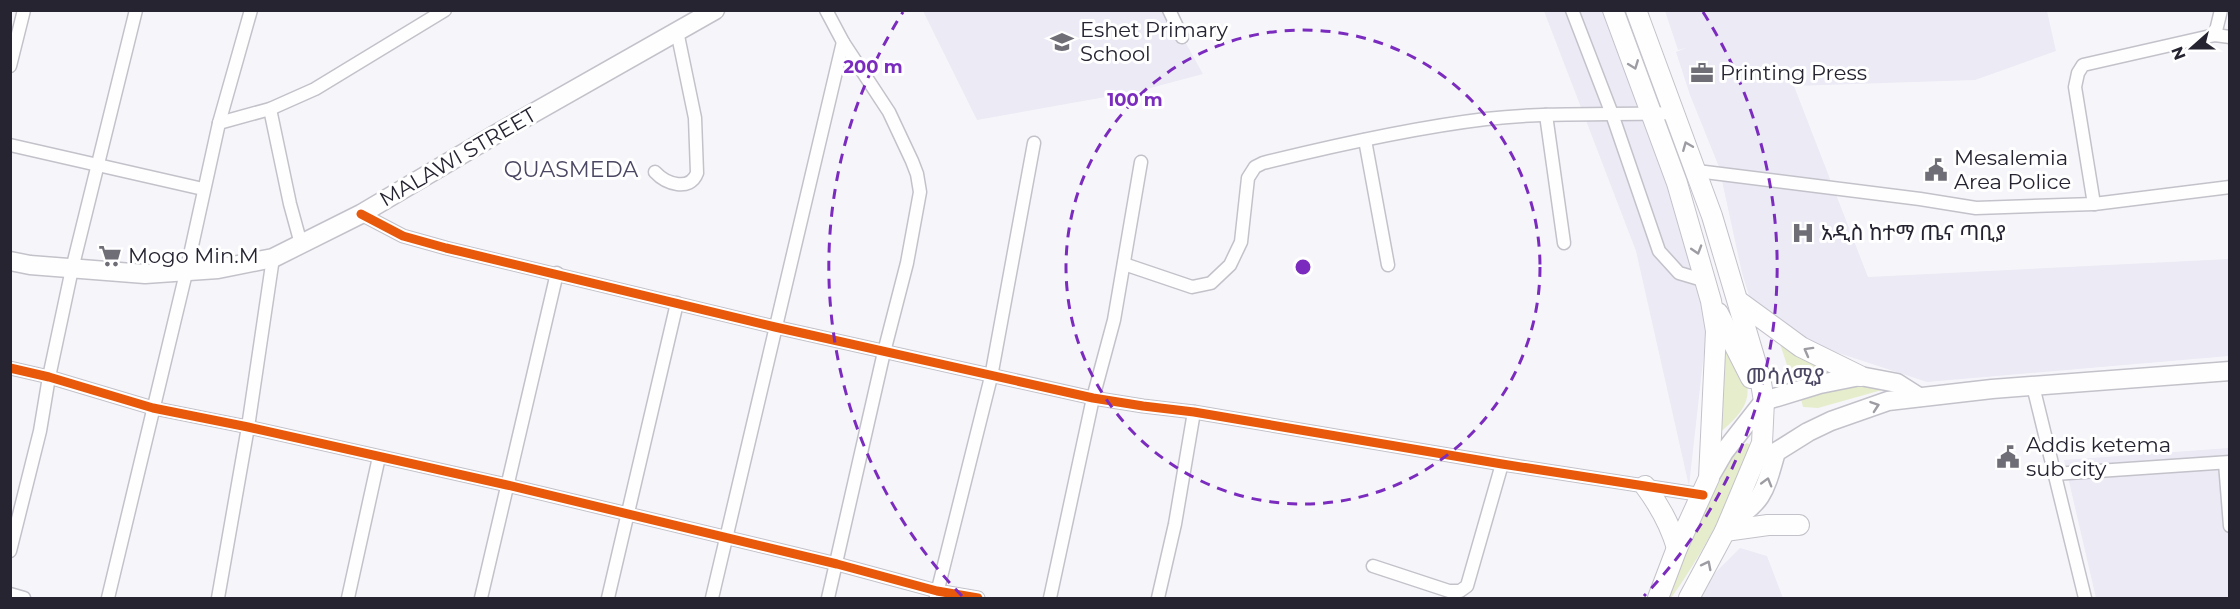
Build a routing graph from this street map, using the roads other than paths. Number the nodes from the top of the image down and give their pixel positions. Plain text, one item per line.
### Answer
1 (24, 10) edge
2 (136, 10) edge
3 (251, 10) edge
4 (445, 10) edge
5 (715, 10) edge
6 (826, 10) edge
7 (1169, 10) edge
8 (1572, 10) edge
9 (1613, 10) edge
10 (1636, 10) edge
11 (2221, 10) edge
12 (677, 31) junction
13 (2215, 35) junction
14 (1182, 37) dead end
15 (2229, 37) edge
16 (843, 42) junction
17 (10, 66) edge
18 (270, 109) junction
19 (1673, 113) junction
20 (1612, 114) junction
21 (1650, 114) junction
22 (1546, 115) junction
23 (219, 123) junction
24 (1365, 140) junction
25 (1034, 143) dead end
26 (10, 145) edge
27 (1141, 162) dead end
28 (97, 165) junction
29 (1697, 171) junction
30 (655, 172) dead end
31 (2229, 187) edge
32 (203, 189) junction
33 (2094, 204) junction
34 (361, 214) junction
35 (1564, 243) dead end
36 (301, 244) junction
37 (273, 258) junction
38 (10, 261) edge
39 (1124, 264) junction
40 (1388, 265) dead end
41 (72, 268) junction
42 (186, 273) junction
43 (557, 273) junction
44 (1706, 281) junction
45 (1711, 301) junction
46 (1738, 301) junction
47 (677, 303) junction
48 (775, 327) junction
49 (884, 352) junction
50 (10, 368) edge
51 (2229, 371) edge
52 (991, 376) junction
53 (1860, 376) junction
54 (49, 377) junction
55 (2033, 386) junction
56 (1919, 397) junction
57 (1093, 398) junction
58 (1764, 401) junction
59 (153, 408) junction
60 (1194, 412) junction
61 (248, 427) junction
62 (380, 457) junction
63 (2227, 463) edge
64 (1502, 464) junction
65 (2054, 474) junction
66 (507, 484) junction
67 (1645, 486) junction
68 (1706, 486) junction
69 (629, 514) junction
70 (1799, 525) dead end
71 (2229, 526) edge
72 (1727, 527) junction
73 (726, 538) junction
74 (1677, 548) junction
75 (10, 551) edge
76 (837, 564) junction
77 (1373, 566) dead end
78 (10, 594) edge
79 (936, 595) edge
80 (24, 598) edge
81 (108, 598) edge
82 (218, 598) edge
83 (348, 598) edge
84 (482, 598) edge
85 (608, 598) edge
86 (712, 598) edge
87 (828, 598) edge
88 (978, 598) edge
89 (1050, 598) edge
90 (1158, 598) edge
91 (1658, 598) edge
92 (1689, 598) edge
93 (2085, 598) edge

1 - 17 street
2 - 28 street
3 - 23 street
4 - 18 street
5 - 12 main road, MALAWI STREET
6 - 16 street
7 - 14 street
8 - 20 street
9 -> 21 main road
10 - 19 main road
11 - 13 street
12 - 30 street
12 - 34 main road, MALAWI STREET
13 - 15 street
13 - 33 street
16 - 48 street
16 - 49 street
18 - 23 street
18 - 36 street
19 - 21 street
29 -> 19 main road
20 - 21 street
20 - 22 street
20 - 44 street
21 -> 44 main road
22 - 24 street
22 - 35 street
23 - 32 street
24 - 39 street
24 - 40 street
25 - 52 street
26 - 28 street
27 - 39 street
28 - 32 street
28 - 41 street
29 - 33 street
29 - 46 main road
31 - 33 street
32 - 42 street
34 - 36 main road, MALAWI STREET
34 - 43 street
36 - 37 main road, MALAWI STREET
37 - 42 main road, MALAWI STREET
37 - 61 street
38 - 41 main road, MALAWI STREET
39 - 57 street
41 - 42 main road, MALAWI STREET
41 - 54 street
42 - 59 street
43 - 47 street
43 - 66 street
44 - 45 main road
45 - 58 main road
45 - 68 main road
53 -> 46 main road
46 - 58 main road
47 - 48 street
47 - 69 street
48 - 49 street
48 - 73 street
49 - 52 street
49 - 76 street
50 - 54 street
51 - 55 main road
52 - 57 street
52 - 79 street
53 - 56 main road
53 - 58 main road
54 - 59 street
54 - 75 street
55 - 56 main road
55 - 65 street
72 -> 56 main road
57 - 60 street
57 - 89 street
58 - 68 main road
58 - 72 main road
59 - 61 street
59 - 81 street
60 - 64 street
60 - 90 street
61 - 62 street
61 - 82 street
62 - 66 street
62 - 83 street
63 - 65 street
63 - 71 street
64 - 67 street
64 - 77 street
65 - 93 street
66 - 69 street
66 - 84 street
67 - 68 street
67 - 74 main road
68 - 74 main road
69 - 73 street
69 - 85 street
70 - 72 main road
92 -> 72 main road
73 - 76 street
73 - 86 street
74 - 91 main road
76 - 79 street
76 - 87 street
78 - 80 street
79 - 88 street

